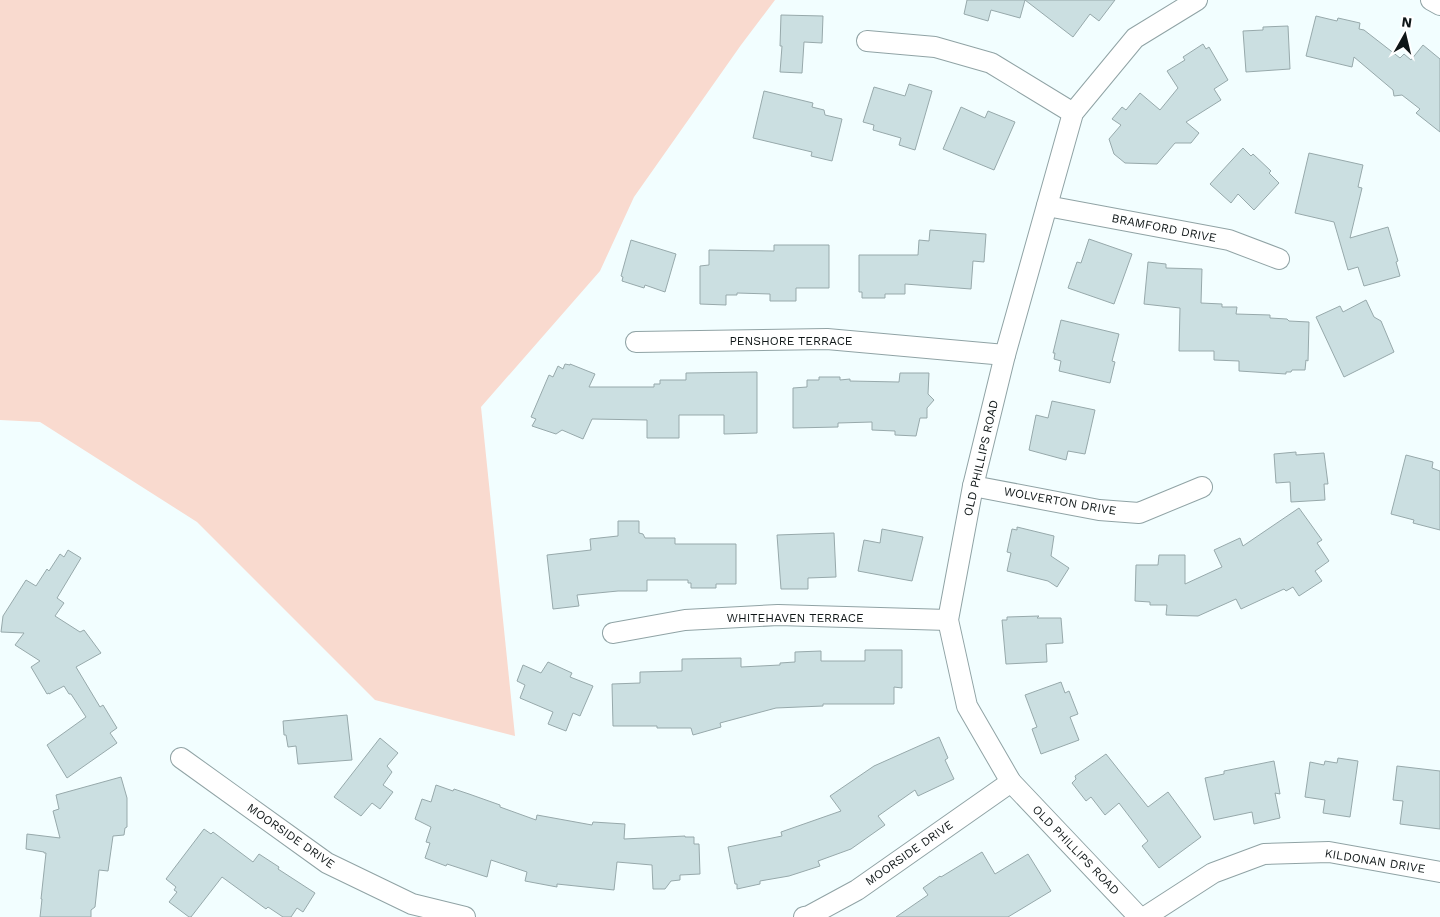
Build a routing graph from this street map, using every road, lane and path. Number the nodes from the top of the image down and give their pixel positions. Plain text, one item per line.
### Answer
1 (1197, 0) edge
2 (1431, 0) edge
3 (1440, 5) edge
4 (867, 41) dead end
5 (1073, 113) junction
6 (1047, 206) junction
7 (1279, 259) dead end
8 (636, 342) dead end
9 (1005, 355) junction
10 (974, 486) junction
11 (1202, 487) dead end
12 (948, 620) junction
13 (613, 633) dead end
14 (181, 758) dead end
15 (1011, 782) junction
16 (1440, 872) edge
17 (465, 917) edge
18 (804, 917) edge
19 (1139, 917) edge
20 (1145, 917) edge

1 - 5 street, OLD PHILLIPS ROAD
2 - 3 street
4 - 5 street
5 - 6 street, OLD PHILLIPS ROAD
6 - 7 street, BRAMFORD DRIVE
6 - 9 street, OLD PHILLIPS ROAD
8 - 9 street, PENSHORE TERRACE
9 - 10 street, OLD PHILLIPS ROAD
10 - 11 street, WOLVERTON DRIVE
10 - 12 street, OLD PHILLIPS ROAD
12 - 13 street, WHITEHAVEN TERRACE
12 - 15 street, OLD PHILLIPS ROAD
14 - 17 street, MOORSIDE DRIVE
15 - 18 street, MOORSIDE DRIVE
15 - 19 street, OLD PHILLIPS ROAD
16 - 20 street, KILDONAN DRIVE

